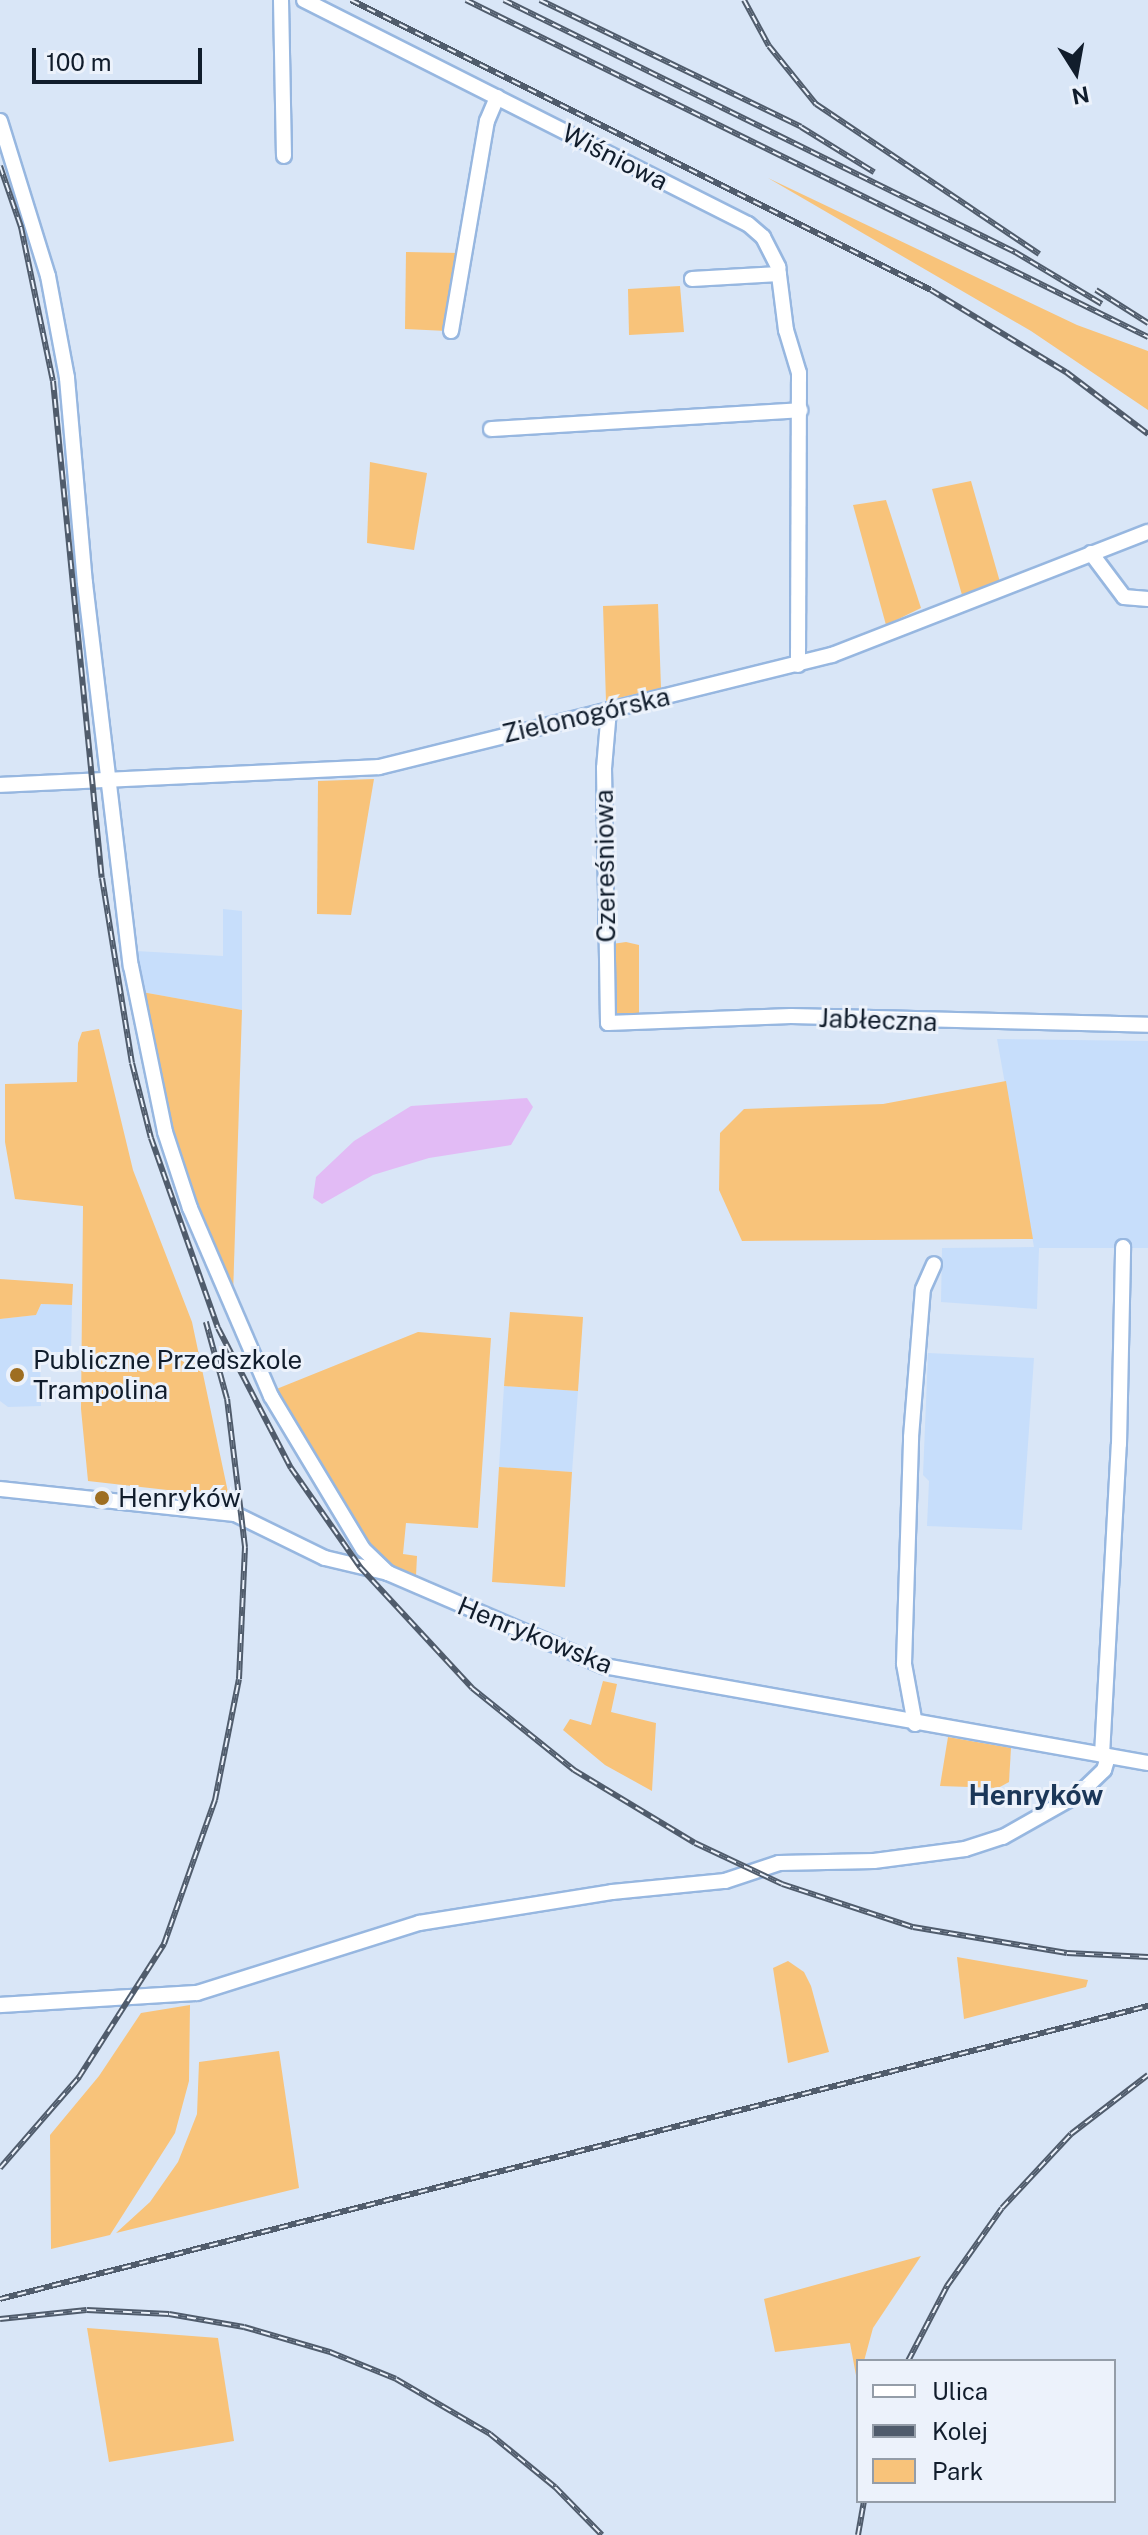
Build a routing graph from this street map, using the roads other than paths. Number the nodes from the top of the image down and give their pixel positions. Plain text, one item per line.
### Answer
1 (281, 0) edge
2 (304, 0) edge
3 (497, 97) junction
4 (0, 121) edge
5 (284, 156) dead end
6 (779, 274) junction
7 (692, 279) dead end
8 (451, 331) dead end
9 (800, 410) junction
10 (491, 429) dead end
11 (1148, 532) edge
12 (1091, 553) junction
13 (1148, 599) edge
14 (798, 665) junction
15 (609, 710) junction
16 (109, 779) junction
17 (0, 785) edge
18 (608, 1023) joint
19 (1148, 1025) edge
20 (1123, 1247) dead end
21 (934, 1264) dead end
22 (0, 1489) edge
23 (388, 1573) junction
24 (915, 1724) junction
25 (1105, 1756) junction
26 (1148, 1763) edge
27 (0, 2005) edge

1 - 5 street
2 - 3 street, Wiśniowa
3 - 6 street, Wiśniowa
3 - 8 street
4 - 16 street
6 - 7 street
6 - 9 street, Wiśniowa
9 - 10 street
9 - 14 street, Wiśniowa
11 - 12 street, Zielonogórska
12 - 13 street
12 - 14 street, Zielonogórska
14 - 15 street, Zielonogórska
15 - 16 street, Zielonogórska
15 - 18 street, Czereśniowa
16 - 17 street, Zielonogórska
16 - 23 street
18 - 19 street, Jabłeczna
20 - 25 street
21 - 24 street
22 - 23 street, Henrykowska
23 - 24 street, Henrykowska
24 - 25 street, Henrykowska
25 - 26 street, Henrykowska
25 - 27 street

